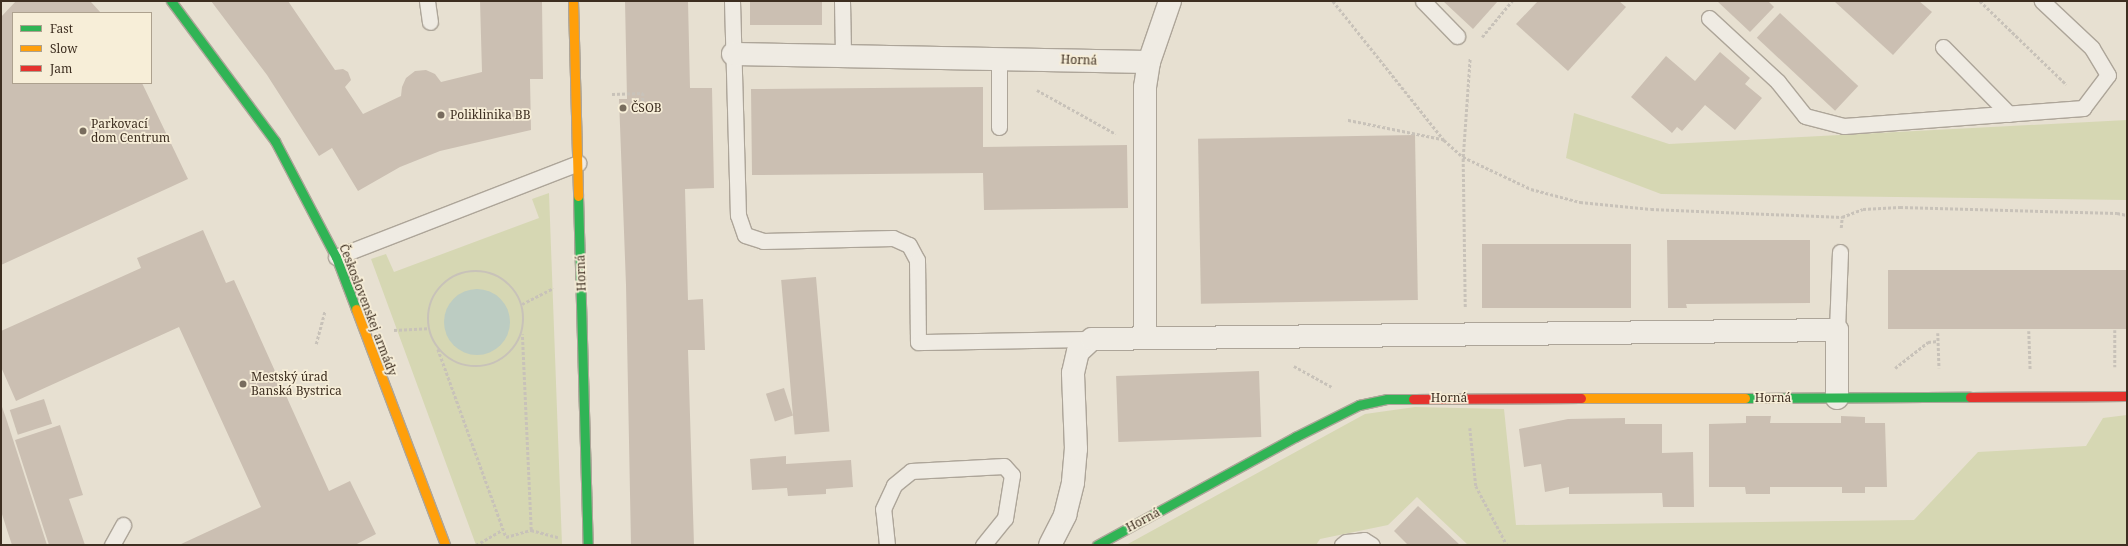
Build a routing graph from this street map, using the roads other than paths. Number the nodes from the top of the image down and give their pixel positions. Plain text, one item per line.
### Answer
1 (171, 1) edge
2 (426, 1) edge
3 (573, 1) edge
4 (732, 1) edge
5 (842, 1) edge
6 (1170, 1) edge
7 (1423, 1) edge
8 (2042, 1) edge
9 (1709, 18) dead end
10 (430, 22) dead end
11 (1457, 36) dead end
12 (1943, 47) dead end
13 (733, 54) junction
14 (843, 55) junction
15 (1000, 58) junction
16 (1149, 62) junction
17 (2009, 114) junction
18 (999, 127) dead end
19 (578, 163) junction
20 (1840, 252) dead end
21 (336, 257) junction
22 (1837, 330) junction
23 (1145, 337) junction
24 (1092, 339) junction
25 (2127, 396) edge
26 (1837, 398) junction
27 (123, 525) dead end
28 (112, 545) edge
29 (446, 545) edge
30 (588, 545) edge
31 (887, 545) edge
32 (983, 545) edge
33 (1050, 545) edge
34 (1097, 545) edge
35 (1342, 545) edge
36 (1372, 545) edge

1 - 21 street, Československej armády
2 - 10 lane
3 - 19 street, Horná
4 - 13 lane
5 - 14 lane
6 - 16 street
7 - 11 lane
8 - 17 lane
9 - 17 lane
12 - 17 lane
13 - 14 street, Horná
13 - 24 lane
14 - 15 street, Horná
15 - 16 street, Horná
15 - 18 lane
16 - 23 street
19 - 21 lane
19 - 30 street, Horná
20 - 22 lane
21 - 29 street, Československej armády
22 - 23 street
22 - 26 street
23 - 24 street
24 - 33 street
25 - 26 street, Horná
26 - 34 street, Horná
27 - 28 lane
31 - 32 lane
35 - 36 lane

